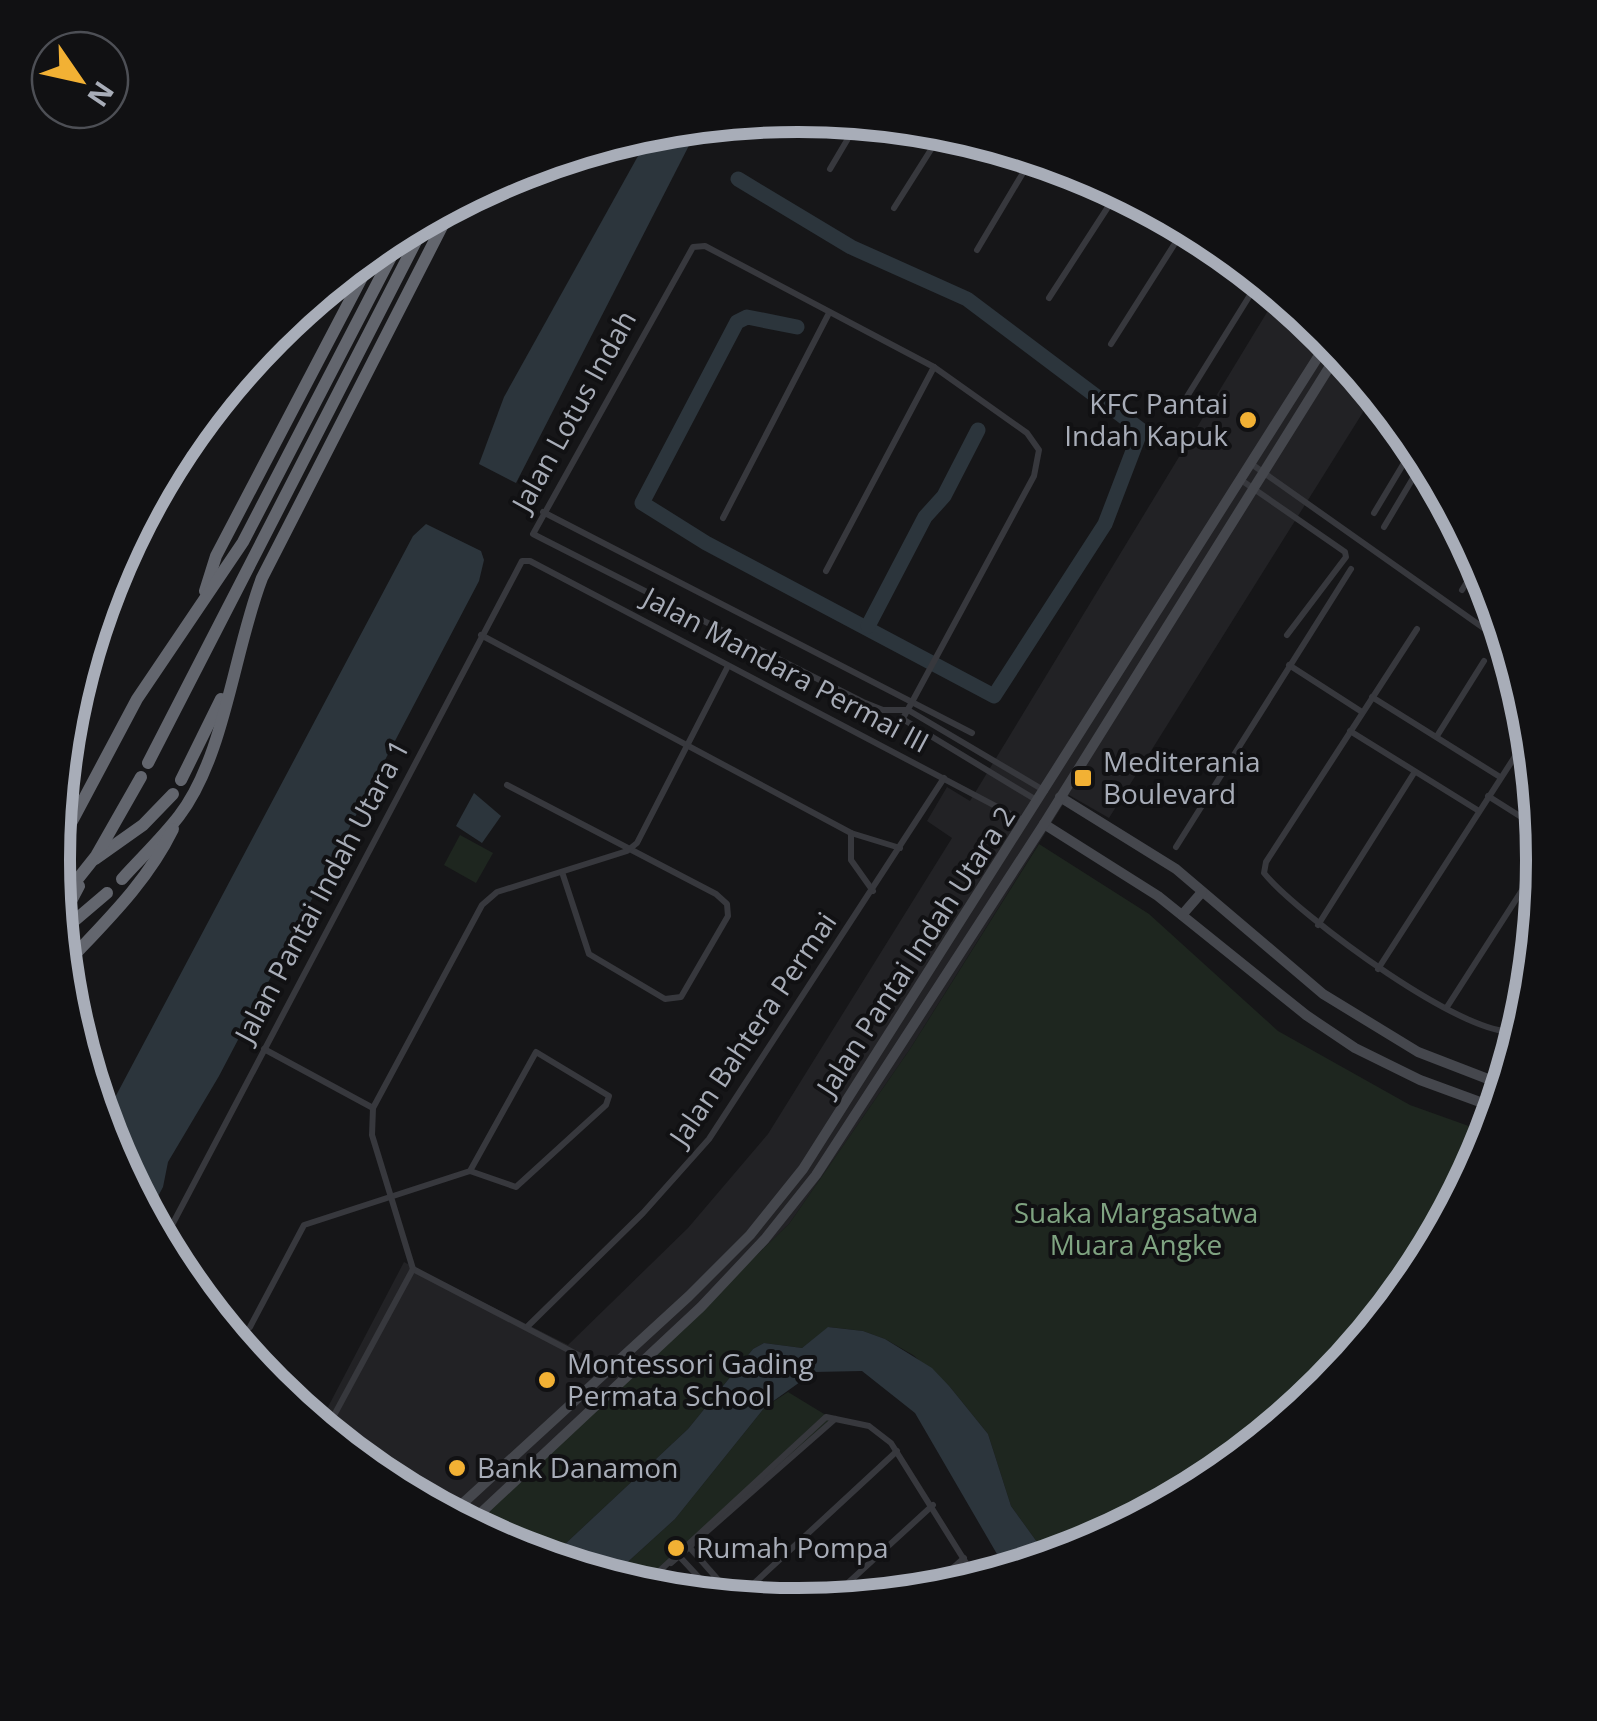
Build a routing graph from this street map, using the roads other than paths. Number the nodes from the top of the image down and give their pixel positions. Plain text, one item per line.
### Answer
1 (850, 134) edge
2 (934, 145) edge
3 (830, 169) dead end
4 (1026, 169) edge
5 (1111, 202) edge
6 (894, 208) dead end
7 (443, 225) edge
8 (1178, 239) edge
9 (416, 241) edge
10 (977, 250) dead end
11 (391, 257) edge
12 (361, 278) edge
13 (1252, 291) edge
14 (1050, 298) dead end
15 (828, 315) junction
16 (1111, 344) dead end
17 (1321, 352) edge
18 (1331, 364) edge
19 (934, 367) junction
20 (1178, 411) dead end
21 (1406, 459) edge
22 (1250, 463) junction
23 (1264, 472) junction
24 (1415, 474) edge
25 (1240, 479) junction
26 (1254, 488) junction
27 (543, 512) junction
28 (1374, 513) dead end
29 (722, 518) dead end
30 (1384, 527) dead end
31 (524, 560) joint
32 (1351, 569) dead end
33 (826, 571) dead end
34 (1470, 577) edge
35 (1462, 590) dead end
36 (202, 603) junction
37 (1417, 628) dead end
38 (1490, 632) edge
39 (481, 635) junction
40 (1287, 636) dead end
41 (1484, 661) dead end
42 (1290, 665) junction
43 (728, 666) junction
44 (232, 674) junction
45 (1372, 697) junction
46 (910, 706) junction
47 (1362, 712) junction
48 (900, 716) junction
49 (1350, 730) junction
50 (972, 733) dead end
51 (1436, 737) junction
52 (686, 747) junction
53 (1518, 750) edge
54 (148, 763) dead end
55 (1078, 767) junction
56 (1414, 772) junction
57 (140, 777) dead end
58 (944, 778) junction
59 (1500, 778) junction
60 (181, 780) dead end
61 (506, 785) dead end
62 (173, 794) dead end
63 (1042, 796) junction
64 (1488, 796) junction
65 (1060, 797) junction
66 (1479, 811) junction
67 (181, 814) junction
68 (1525, 819) edge
69 (72, 821) edge
70 (1025, 822) junction
71 (1044, 824) junction
72 (852, 833) junction
73 (1176, 847) dead end
74 (900, 848) junction
75 (627, 851) junction
76 (91, 862) junction
77 (562, 872) junction
78 (122, 879) dead end
79 (1526, 884) edge
80 (71, 887) edge
81 (107, 892) dead end
82 (873, 892) junction
83 (1202, 892) junction
84 (72, 899) edge
85 (1182, 916) junction
86 (73, 922) edge
87 (1318, 925) junction
88 (76, 953) edge
89 (1378, 969) junction
90 (1447, 1008) junction
91 (1506, 1032) edge
92 (264, 1049) junction
93 (1492, 1081) edge
94 (1485, 1104) edge
95 (373, 1108) junction
96 (470, 1171) junction
97 (388, 1197) junction
98 (170, 1228) edge
99 (413, 1269) junction
100 (528, 1326) junction
101 (250, 1327) dead end
102 (608, 1370) junction
103 (332, 1419) edge
104 (897, 1451) junction
105 (460, 1505) edge
106 (933, 1505) junction
107 (479, 1515) edge
108 (689, 1547) junction
109 (679, 1556) junction
110 (964, 1558) junction
111 (970, 1568) edge
112 (947, 1574) edge
113 (655, 1575) edge
114 (704, 1583) edge
115 (722, 1585) edge
116 (750, 1587) edge
117 (843, 1587) edge

1 - 3 street
2 - 6 street
4 - 10 street
5 - 14 street
7 - 44 highway
8 - 16 street
9 - 54 highway
11 - 36 highway
12 - 36 highway
13 - 20 street
15 - 19 street, Jalan Lotus Indah
15 - 27 street, Jalan Lotus Indah
15 - 29 street
17 - 22 street, Jalan Pantai Indah Utara 2
18 - 23 street, Jalan Pantai Indah Utara 2
19 - 33 street
19 - 46 street, Jalan Lotus Indah
21 - 28 street
22 - 23 street
22 - 25 street, Jalan Pantai Indah Utara 2
23 - 26 street, Jalan Pantai Indah Utara 2
23 - 38 street
24 - 30 street
25 - 26 street
25 - 63 street, Jalan Pantai Indah Utara 2
26 - 40 street
26 - 55 street, Jalan Pantai Indah Utara 2
27 - 46 street
27 - 48 street, Jalan Lotus Indah
31 - 39 street, Jalan Pantai Indah Utara 1
31 - 43 street, Jalan Mandara Permai III
32 - 42 street
34 - 35 street
36 - 69 highway
37 - 45 street
39 - 52 street
39 - 92 street, Jalan Pantai Indah Utara 1
41 - 51 street
42 - 47 street
42 - 73 street
43 - 52 street
43 - 58 street, Jalan Mandara Permai III
44 - 60 highway
44 - 67 highway
45 - 47 street
45 - 51 street
46 - 48 street, Jalan Lotus Indah
46 - 50 street
46 - 63 street
47 - 49 street
48 - 63 street, Jalan Lotus Indah
49 - 56 street
49 - 87 street
51 - 59 street
52 - 72 street
52 - 75 street
53 - 59 street
55 - 63 street
55 - 65 street, Jalan Pantai Indah Utara 2
56 - 66 street
56 - 87 street
57 - 76 highway
58 - 70 street, Jalan Mandara Permai III
58 - 74 street, Jalan Bahtera Permai
59 - 64 street
61 - 75 street
62 - 76 highway
63 - 70 street, Jalan Pantai Indah Utara 2
64 - 66 street
64 - 68 street
65 - 71 street, Jalan Pantai Indah Utara 2
65 - 83 street
66 - 89 street
67 - 78 highway
67 - 88 highway
70 - 102 street, Jalan Pantai Indah Utara 2
71 - 85 street
71 - 107 street, Jalan Pantai Indah Utara 2
72 - 74 street
72 - 82 street
74 - 82 street, Jalan Bahtera Permai
75 - 77 street
75 - 77 street
76 - 80 highway
76 - 84 highway
77 - 95 street
79 - 90 street
81 - 86 highway
82 - 100 street, Jalan Bahtera Permai
83 - 85 street
83 - 93 street
85 - 94 street
87 - 89 street
89 - 90 street
90 - 91 street
92 - 95 street
92 - 98 street, Jalan Pantai Indah Utara 1
95 - 97 street
96 - 96 street
96 - 97 street
97 - 99 street
97 - 101 street
99 - 100 street
99 - 103 street
100 - 102 street
102 - 105 street, Jalan Pantai Indah Utara 2
104 - 106 street
104 - 108 street
104 - 116 street
106 - 110 street
106 - 117 street
108 - 109 street
108 - 115 street
109 - 113 street
109 - 114 street
110 - 111 street
110 - 112 street

